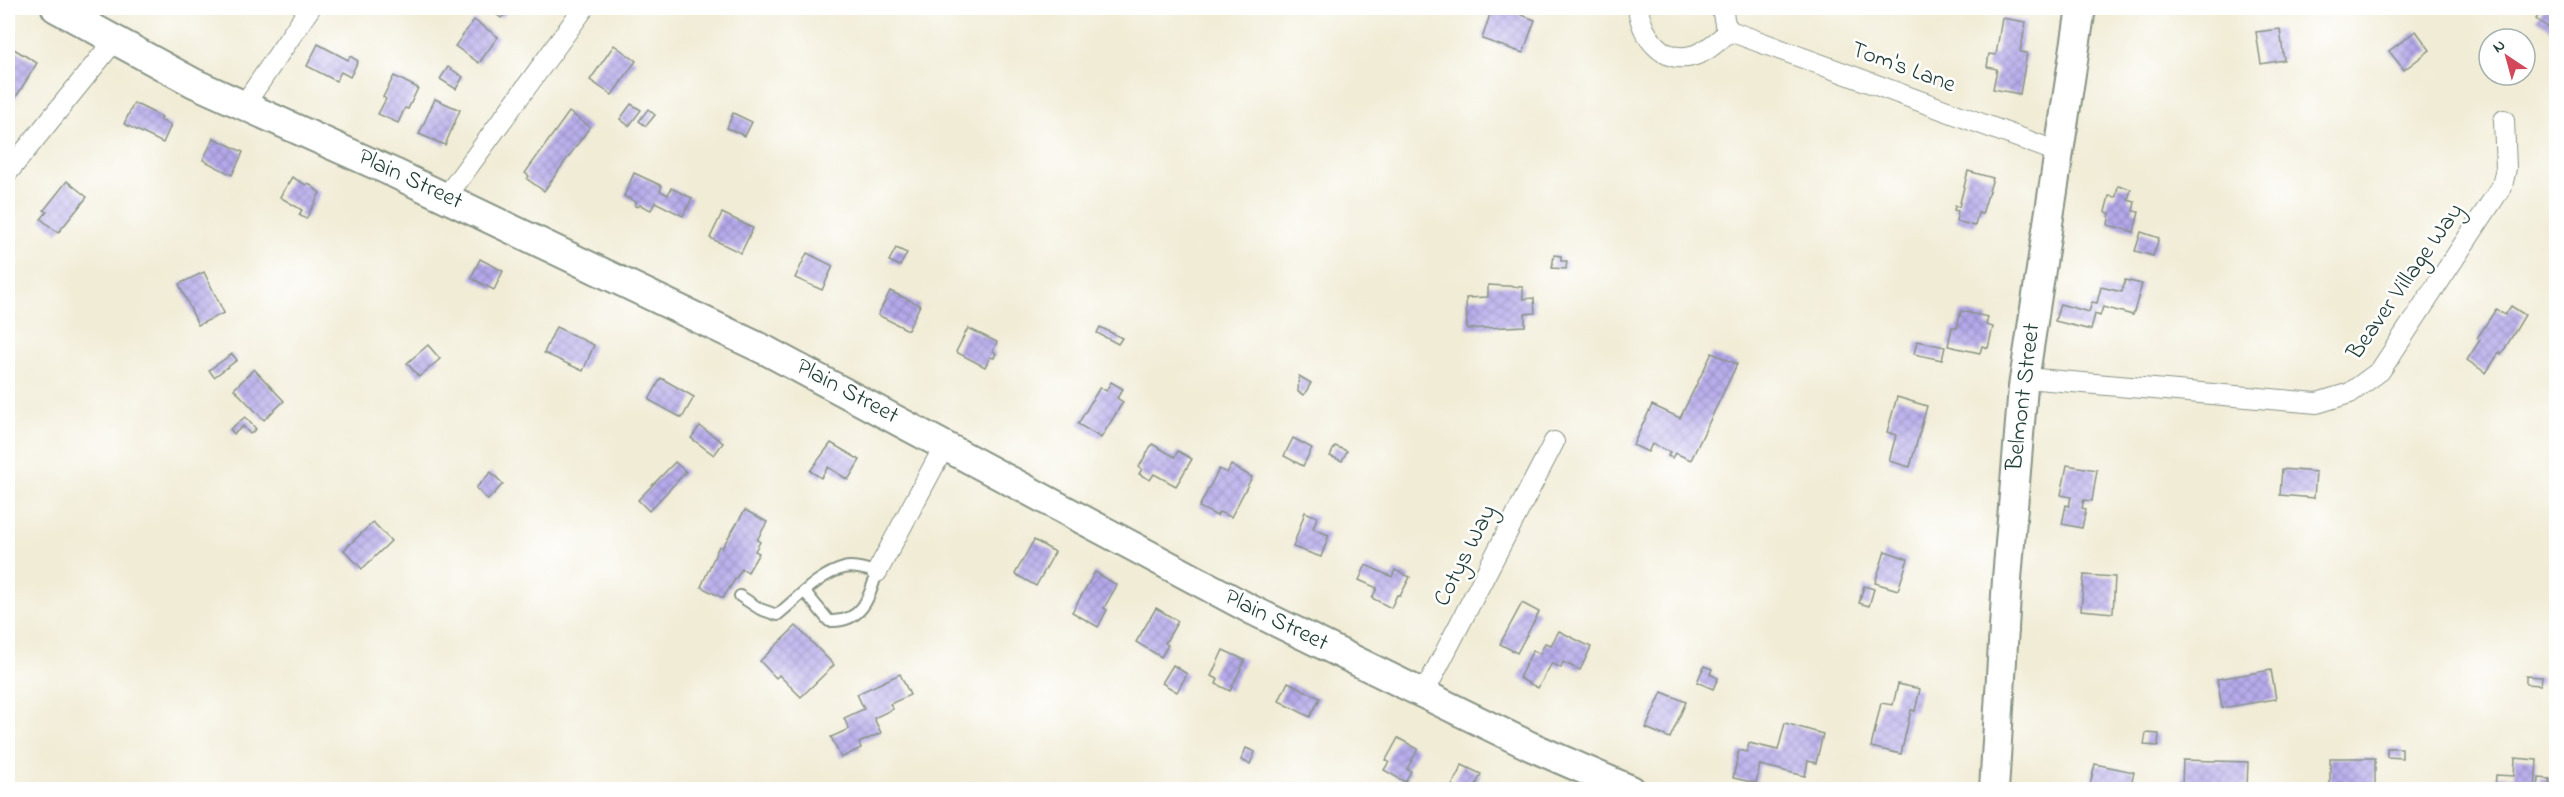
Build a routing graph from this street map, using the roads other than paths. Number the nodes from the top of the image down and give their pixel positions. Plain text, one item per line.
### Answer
1 (56, 8) edge
2 (310, 8) edge
3 (584, 8) edge
4 (1638, 8) edge
5 (1722, 8) edge
6 (2081, 8) edge
7 (1730, 31) junction
8 (114, 41) junction
9 (244, 105) junction
10 (2504, 120) dead end
11 (2058, 152) junction
12 (8, 172) edge
13 (446, 197) junction
14 (2025, 378) junction
15 (1554, 442) dead end
16 (945, 445) junction
17 (877, 572) junction
18 (805, 592) junction
19 (740, 596) dead end
20 (1424, 693) junction
21 (1631, 789) edge
22 (1994, 789) edge

1 - 8 main road, Plain Street
2 - 9 street
3 - 13 street
4 - 7 street
5 - 7 street
6 - 11 main road, Belmont Street
7 - 11 street, Tom's Lane
8 - 9 main road, Plain Street
8 - 12 street
9 - 13 main road, Plain Street
10 - 14 street, Beaver Village Way
11 - 14 main road, Belmont Street
13 - 16 main road, Plain Street
14 - 22 main road, Belmont Street
15 - 20 street, Cotys Way
16 - 17 street
16 - 20 main road, Plain Street
17 - 18 lane
17 - 18 lane
18 - 19 lane
20 - 21 main road, Plain Street

